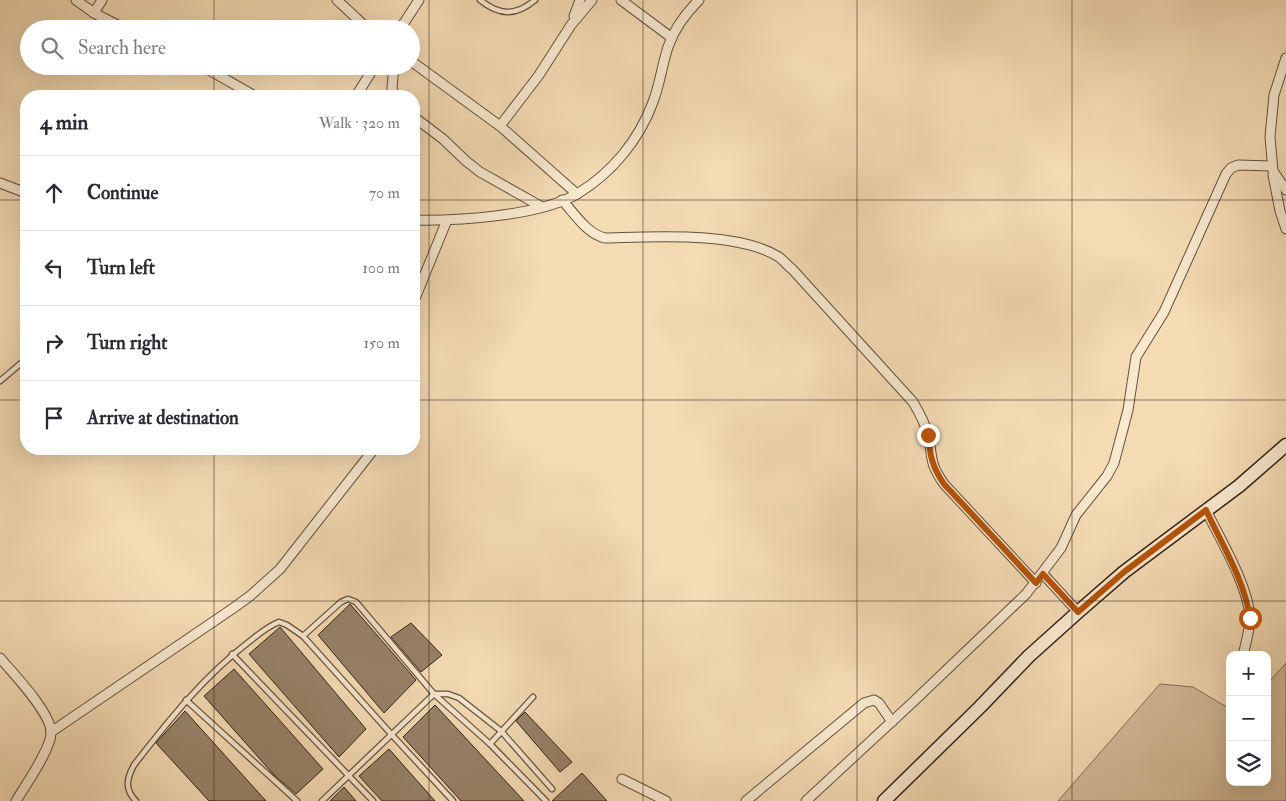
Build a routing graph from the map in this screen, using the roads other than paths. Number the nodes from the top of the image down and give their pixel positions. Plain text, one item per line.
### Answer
1 (76, 0) edge
2 (102, 0) edge
3 (336, 0) edge
4 (419, 0) edge
5 (480, 0) edge
6 (535, 0) edge
7 (580, 0) edge
8 (592, 0) edge
9 (621, 0) edge
10 (699, 0) edge
11 (94, 13) junction
12 (108, 20) edge
13 (358, 20) edge
14 (406, 20) edge
15 (571, 25) junction
16 (672, 38) junction
17 (1286, 58) edge
18 (420, 68) edge
19 (218, 75) edge
20 (369, 75) edge
21 (393, 75) edge
22 (244, 90) edge
23 (360, 90) edge
24 (392, 90) edge
25 (420, 121) edge
26 (500, 126) junction
27 (1272, 169) junction
28 (0, 183) edge
29 (1286, 190) edge
30 (20, 191) edge
31 (577, 194) junction
32 (562, 200) junction
33 (542, 207) junction
34 (420, 220) edge
35 (446, 220) junction
36 (1286, 228) edge
37 (420, 286) edge
38 (20, 364) edge
39 (0, 381) edge
40 (1286, 445) edge
41 (369, 455) edge
42 (1206, 510) junction
43 (1043, 574) junction
44 (1036, 583) junction
45 (1078, 612) junction
46 (304, 636) junction
47 (1245, 651) edge
48 (232, 654) junction
49 (0, 658) edge
50 (434, 694) junction
51 (533, 697) dead end
52 (186, 700) junction
53 (892, 722) junction
54 (501, 731) junction
55 (52, 732) junction
56 (392, 735) junction
57 (490, 744) junction
58 (349, 775) junction
59 (622, 779) dead end
60 (552, 789) dead end
61 (16, 801) edge
62 (136, 801) edge
63 (296, 801) edge
64 (322, 801) edge
65 (373, 801) edge
66 (454, 801) edge
67 (546, 801) edge
68 (666, 801) edge
69 (746, 801) edge
70 (806, 801) edge
71 (884, 801) edge

1 - 11 street
2 - 11 street
3 - 13 street
4 - 14 street
5 - 6 lane
7 - 15 street
8 - 15 street
9 - 16 street
10 - 16 street
11 - 12 street
15 - 26 street
16 - 31 street
17 - 27 street
18 - 26 street
19 - 22 street
20 - 23 street
21 - 24 street
25 - 33 street
26 - 31 street
27 - 29 street
27 - 36 street
27 - 43 street
28 - 30 street
31 - 32 street
32 - 33 street
32 - 44 street
33 - 35 street
34 - 35 street
35 - 37 street
38 - 39 lane
40 - 42 main road
41 - 55 street
42 - 45 main road
42 - 47 street
43 - 44 street
43 - 45 street
44 - 53 street
45 - 71 main road
46 - 48 lane
46 - 50 lane
46 - 56 lane
48 - 52 lane
48 - 58 lane
49 - 55 street
50 - 54 lane
50 - 56 lane
50 - 57 lane
51 - 54 lane
52 - 62 lane
52 - 63 lane
53 - 69 street
53 - 70 street
54 - 57 lane
54 - 60 lane
55 - 61 street
56 - 58 lane
56 - 66 lane
57 - 67 lane
58 - 64 lane
58 - 65 lane
59 - 68 street

